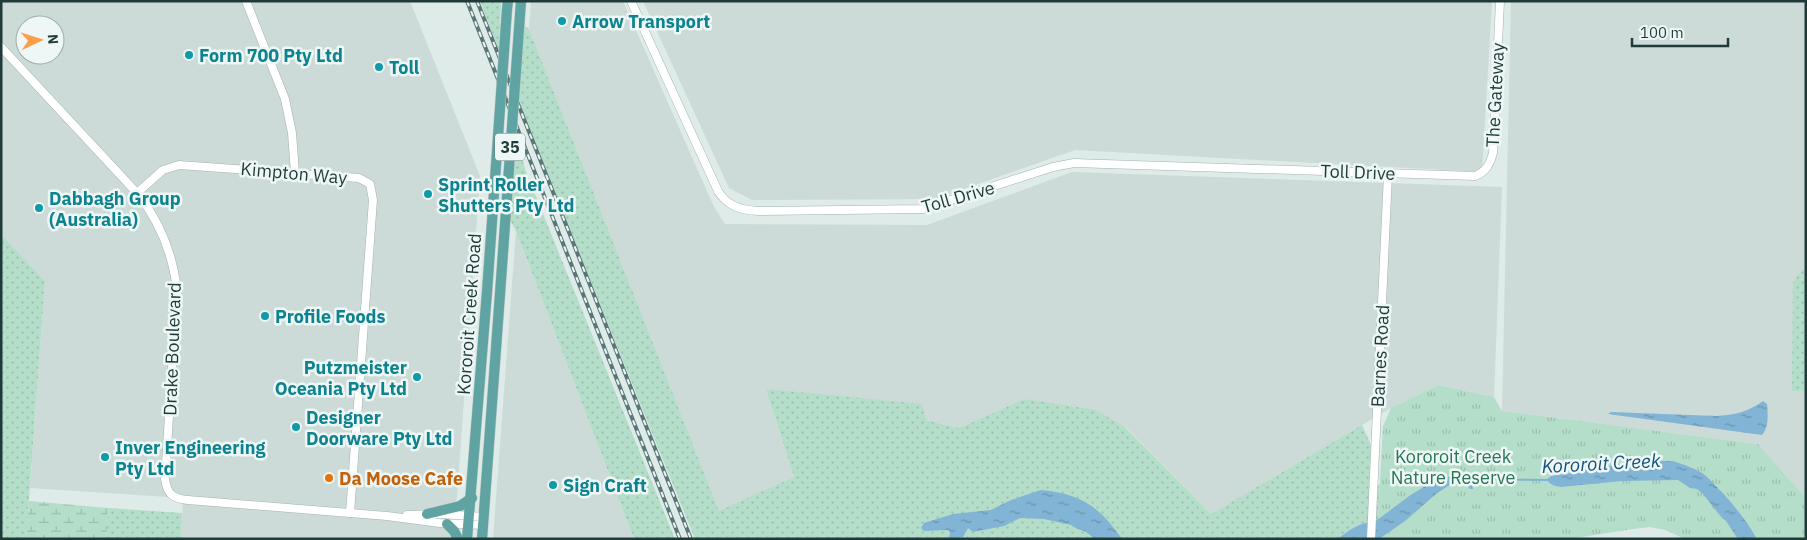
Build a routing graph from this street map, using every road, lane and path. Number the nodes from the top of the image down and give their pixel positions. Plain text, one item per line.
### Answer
1 (246, 1) edge
2 (508, 1) edge
3 (521, 1) edge
4 (632, 1) edge
5 (1500, 1) edge
6 (1, 47) edge
7 (295, 173) junction
8 (1388, 174) junction
9 (1411, 174) joint
10 (137, 193) junction
11 (472, 498) junction
12 (350, 513) junction
13 (427, 514) junction
14 (387, 516) junction
15 (469, 521) junction
16 (483, 521) junction
17 (447, 524) junction
18 (458, 539) edge
19 (468, 539) edge
20 (482, 539) edge
21 (1371, 539) edge

1 - 7 street
2 - 11 main road, Kororoit Creek Road / 35, bridge
3 - 16 main road, Kororoit Creek Road / 35, bridge
4 - 8 street, Toll Drive
5 - 9 street, The Gateway
6 - 10 street, Drake Boulevard
7 - 10 street, Kimpton Way
7 - 12 street, Kimpton Way
8 - 9 street, Toll Drive
8 - 21 street, Barnes Road
10 - 12 street, Drake Boulevard
11 - 13 main road
11 - 15 main road, Kororoit Creek Road / 35
12 - 14 street, Drake Boulevard
13 - 14 street, Drake Boulevard
13 - 15 street, Drake Boulevard
14 - 17 street, Drake Boulevard
15 - 16 street, Drake Boulevard
15 - 17 street, Drake Boulevard
15 - 19 main road, Kororoit Creek Road / 35
16 - 20 main road, Kororoit Creek Road / 35
17 - 18 main road

